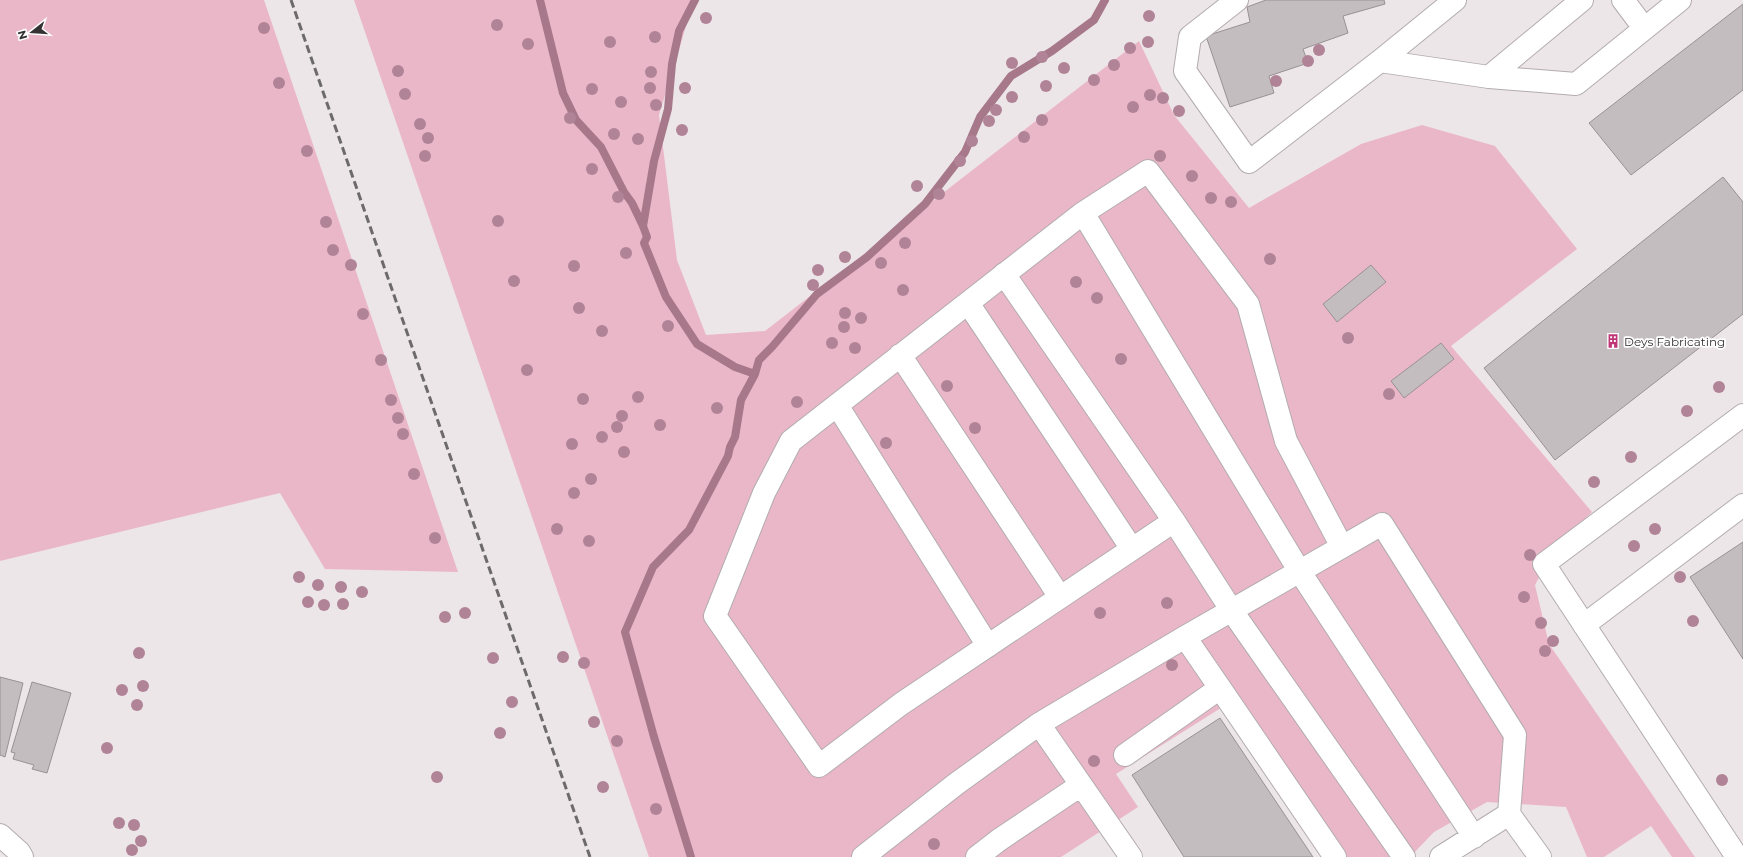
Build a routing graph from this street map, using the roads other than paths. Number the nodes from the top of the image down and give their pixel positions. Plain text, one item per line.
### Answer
1 (1237, 0) edge
2 (1455, 0) edge
3 (1582, 0) edge
4 (1623, 0) edge
5 (1672, 3) edge
6 (1644, 28) junction
7 (1380, 61) junction
8 (1489, 77) junction
9 (1083, 213) junction
10 (1004, 274) junction
11 (968, 303) junction
12 (900, 355) junction
13 (837, 405) junction
14 (1743, 415) edge
15 (1743, 505) edge
16 (1174, 521) junction
17 (1342, 547) junction
18 (1132, 549) junction
19 (1300, 572) junction
20 (1060, 597) junction
21 (1232, 611) junction
22 (1584, 625) junction
23 (1185, 637) junction
24 (988, 646) junction
25 (1220, 688) junction
26 (1039, 724) junction
27 (1125, 755) dead end
28 (1081, 785) junction
29 (1509, 814) junction
30 (0, 835) edge
31 (1474, 837) junction
32 (1123, 854) edge
33 (22, 857) edge
34 (863, 857) edge
35 (977, 857) edge
36 (1335, 857) edge
37 (1404, 857) edge
38 (1442, 857) edge
39 (1540, 857) edge
40 (1737, 857) edge

1 - 7 street
2 - 7 street
3 - 8 street
4 - 6 street
5 - 6 street
6 - 8 street
7 - 8 street
9 - 10 street
9 - 17 street
9 - 19 street
10 - 11 street
10 - 16 street
11 - 12 street
11 - 18 street
12 - 13 street
12 - 20 street
13 - 24 street
13 - 24 street
14 - 22 street
15 - 22 street
16 - 18 street
16 - 21 street
17 - 19 street
17 - 29 street
18 - 20 street
19 - 21 street
19 - 31 street
20 - 24 street
21 - 23 street
21 - 37 street
22 - 40 street
23 - 25 street
23 - 26 street
25 - 27 street
25 - 36 street
26 - 28 street
26 - 34 street
28 - 32 street
28 - 35 street
29 - 31 street
29 - 39 street
30 - 33 street
31 - 38 street

